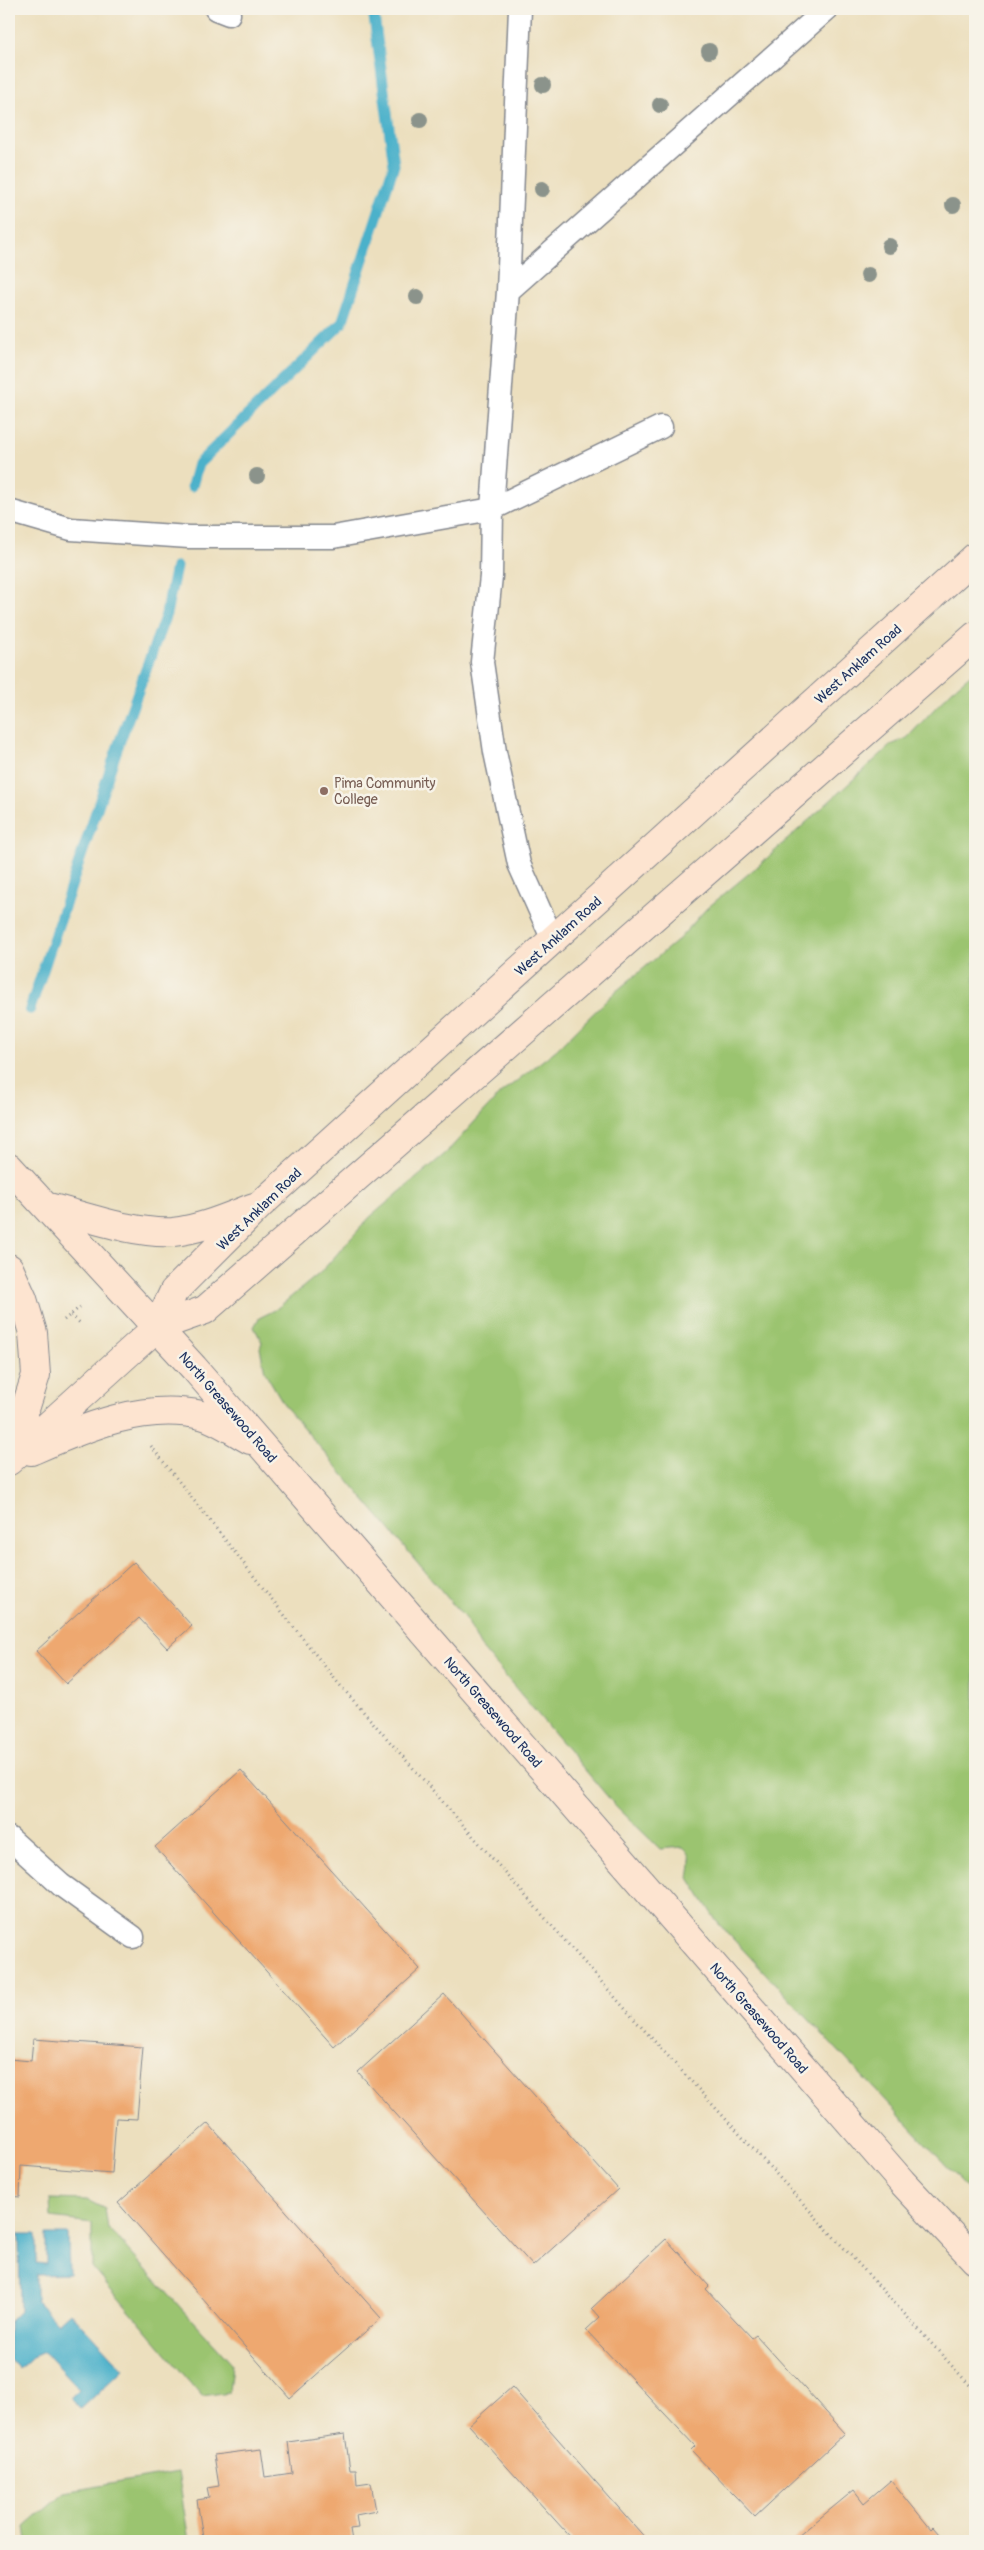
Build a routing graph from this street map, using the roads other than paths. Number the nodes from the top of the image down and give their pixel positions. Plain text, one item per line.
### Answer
1 (520, 9) edge
2 (827, 9) edge
3 (508, 291) junction
4 (661, 427) dead end
5 (492, 508) junction
6 (9, 511) edge
7 (975, 557) edge
8 (975, 636) edge
9 (553, 940) junction
10 (9, 1167) edge
11 (260, 1205) junction
12 (45, 1206) junction
13 (9, 1268) edge
14 (157, 1327) junction
15 (263, 1447) junction
16 (9, 1461) edge
17 (9, 1838) edge
18 (133, 1937) dead end
19 (975, 2260) edge

1 - 3 lane
2 - 3 lane
3 - 5 lane
4 - 5 lane
5 - 6 lane
5 - 9 lane
7 - 9 main road, West Anklam Road
8 - 14 main road, West Anklam Road
9 - 11 main road, West Anklam Road
10 - 12 main road, North Greasewood Road
11 - 12 main road
11 - 14 main road, West Anklam Road
12 - 14 main road, North Greasewood Road
13 - 16 main road
14 - 15 main road, North Greasewood Road
14 - 16 main road, West Anklam Road
15 - 16 main road
15 - 19 main road, North Greasewood Road
17 - 18 lane

